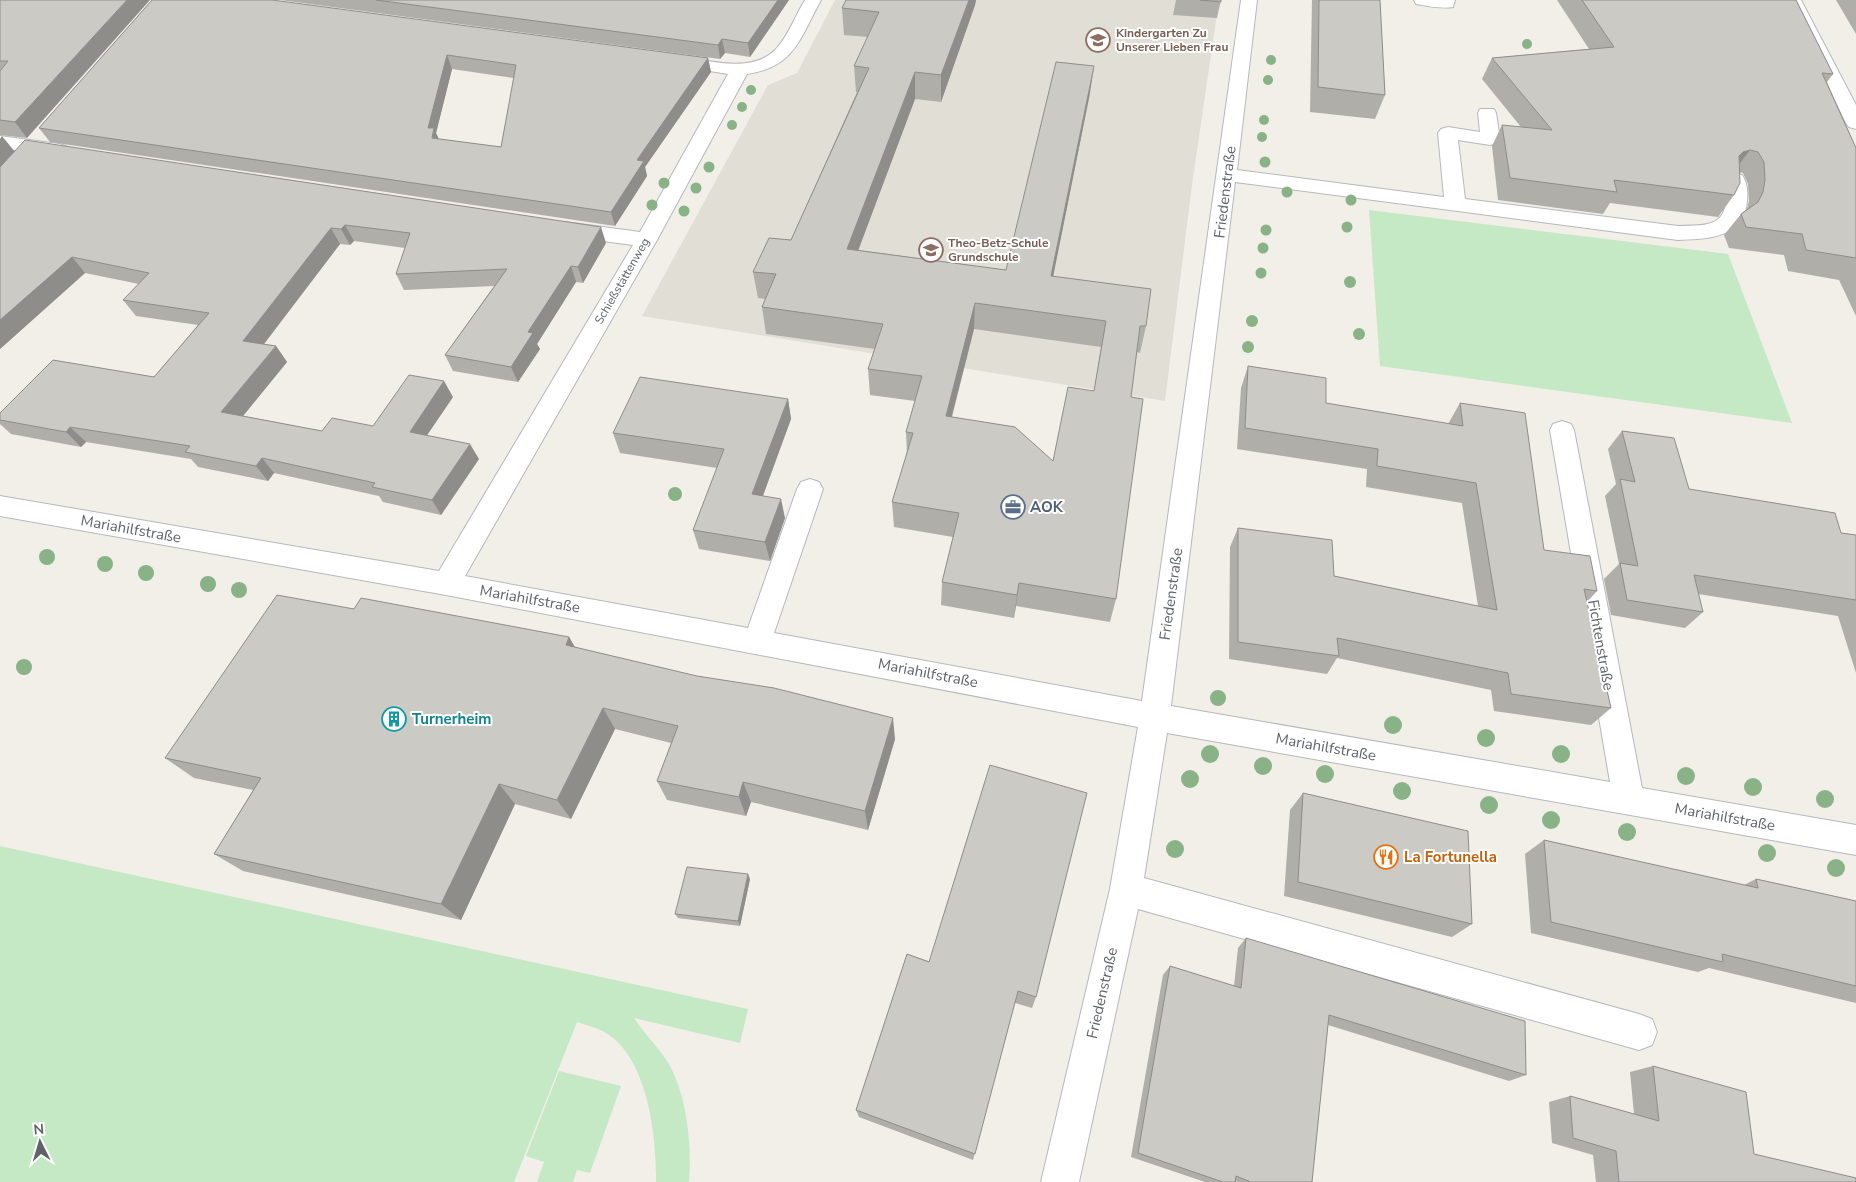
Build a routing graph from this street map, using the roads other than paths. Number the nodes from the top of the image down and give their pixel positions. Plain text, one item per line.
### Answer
1 (813, 0) edge
2 (1249, 0) edge
3 (1422, 0) edge
4 (1447, 0) edge
5 (1793, 0) edge
6 (652, 57) edge
7 (740, 69) junction
8 (1487, 113) dead end
9 (1856, 123) edge
10 (39, 138) junction
11 (0, 142) edge
12 (81, 153) edge
13 (16, 165) edge
14 (1227, 175) junction
15 (1735, 179) edge
16 (1455, 205) junction
17 (549, 226) edge
18 (646, 240) junction
19 (1562, 430) dead end
20 (810, 489) dead end
21 (0, 506) edge
22 (446, 584) junction
23 (756, 641) junction
24 (1155, 717) junction
25 (1629, 800) junction
26 (1856, 840) edge
27 (1126, 889) junction
28 (1639, 1032) dead end
29 (1060, 1182) edge

1 - 7 street
2 - 14 street, Friedenstraße
3 - 4 street
5 - 9 street
6 - 7 street
7 - 18 street, Schießstättenweg
8 - 16 street
10 - 11 street
10 - 12 street
10 - 13 street
14 - 16 street
14 - 24 street, Friedenstraße
15 - 16 street
17 - 18 street
18 - 22 street, Schießstättenweg
19 - 25 street, Fichtenstraße
20 - 23 street
21 - 22 street, Mariahilfstraße
22 - 23 street, Mariahilfstraße
23 - 24 street, Mariahilfstraße
24 - 25 street, Mariahilfstraße
24 - 27 street, Friedenstraße
25 - 26 street, Mariahilfstraße
27 - 28 street
27 - 29 street, Friedenstraße

